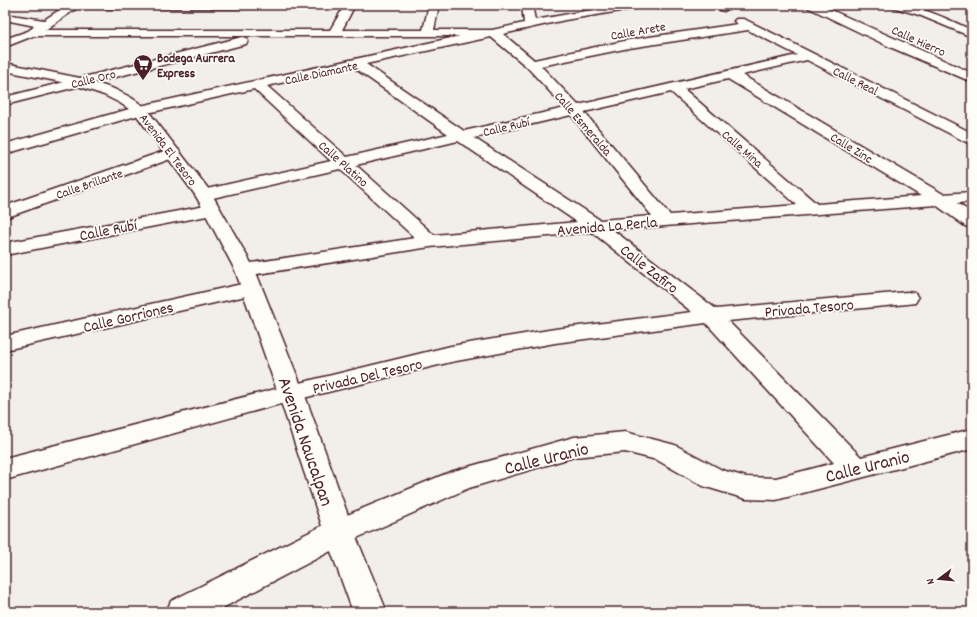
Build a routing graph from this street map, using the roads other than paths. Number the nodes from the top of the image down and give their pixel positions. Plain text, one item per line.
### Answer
1 (74, 5) edge
2 (79, 5) edge
3 (256, 5) edge
4 (350, 5) edge
5 (434, 5) edge
6 (527, 5) edge
7 (639, 5) edge
8 (811, 5) edge
9 (897, 5) edge
10 (900, 5) edge
11 (623, 6) edge
12 (922, 13) junction
13 (5, 17) edge
14 (958, 17) dead end
15 (46, 24) junction
16 (745, 24) joint
17 (530, 25) junction
18 (32, 33) junction
19 (235, 33) junction
20 (275, 33) junction
21 (334, 33) junction
22 (428, 33) junction
23 (494, 33) junction
24 (972, 34) edge
25 (5, 43) edge
26 (809, 56) junction
27 (357, 64) junction
28 (532, 64) junction
29 (5, 67) edge
30 (730, 74) junction
31 (48, 76) junction
32 (972, 78) edge
33 (76, 82) junction
34 (257, 85) junction
35 (674, 87) junction
36 (10, 92) edge
37 (140, 110) junction
38 (575, 110) junction
39 (461, 136) junction
40 (972, 139) edge
41 (5, 148) edge
42 (173, 153) junction
43 (345, 163) junction
44 (972, 197) edge
45 (939, 199) junction
46 (207, 202) junction
47 (812, 209) junction
48 (5, 212) edge
49 (665, 220) junction
50 (972, 222) edge
51 (596, 226) junction
52 (430, 241) junction
53 (5, 249) edge
54 (248, 279) junction
55 (907, 298) dead end
56 (711, 316) junction
57 (5, 344) edge
58 (291, 393) junction
59 (972, 439) edge
60 (5, 468) edge
61 (854, 468) junction
62 (339, 532) junction
63 (183, 612) edge
64 (370, 612) edge

1 - 15 street
2 - 3 street
3 - 19 street
4 - 21 street
5 - 22 street
6 - 17 street
7 - 11 street, Calle Diamante
8 - 32 street, Calle Hierro
9 - 10 street
9 - 12 street
11 - 17 street, Calle Diamante
12 - 14 street
12 - 24 street
13 - 15 street
15 - 18 street
16 - 26 street, Calle Real
16 - 28 street, Calle Arete
17 - 23 street, Calle Diamante
18 - 19 street
18 - 25 street
19 - 20 street
20 - 21 street
20 - 33 street, Calle Oro
21 - 22 street
22 - 23 street
23 - 27 street, Calle Diamante
23 - 28 street, Calle Esmeralda
26 - 30 street, Calle Rubí
26 - 40 street, Calle Real
27 - 34 street, Calle Diamante
27 - 39 street, Calle Zafiro
28 - 38 street, Calle Esmeralda
29 - 31 street, Avenida El Tesoro
30 - 35 street, Calle Rubí
30 - 45 street, Calle Zinc
31 - 33 street, Avenida El Tesoro
31 - 36 street
33 - 36 street, Calle Oro
33 - 37 street, Avenida El Tesoro
34 - 37 street, Calle Diamante
34 - 43 street, Calle Platino
35 - 38 street, Calle Rubí
35 - 47 street, Calle Mina
37 - 41 street, Calle Diamante
37 - 42 street, Avenida El Tesoro
38 - 39 street, Calle Rubí
38 - 49 street, Calle Esmeralda
39 - 43 street, Calle Rubí
39 - 51 street, Calle Zafiro
42 - 46 street, Avenida El Tesoro
42 - 48 street, Calle Brillante
43 - 46 street, Calle Rubí
43 - 52 street, Calle Platino
44 - 45 street, Avenida La Perla
45 - 47 street, Avenida La Perla
45 - 50 street, Calle Zinc
46 - 53 street, Calle Rubí
46 - 54 street, Avenida El Tesoro
47 - 49 street, Avenida La Perla
49 - 51 street, Avenida La Perla
51 - 52 street, Avenida La Perla
51 - 56 street, Calle Zafiro
52 - 54 street, Avenida La Perla
54 - 57 street, Calle Gorriones
54 - 58 street, Avenida Naucalpan
55 - 56 street, Privada Tesoro
56 - 58 street, Privada Del Tesoro
56 - 61 street, Calle Zafiro
58 - 60 street, Privada Del Tesoro
58 - 62 street, Avenida Naucalpan
59 - 61 street, Calle Uranio
61 - 62 street, Calle Uranio
62 - 63 street, Calle Uranio
62 - 64 street, Avenida Naucalpan

